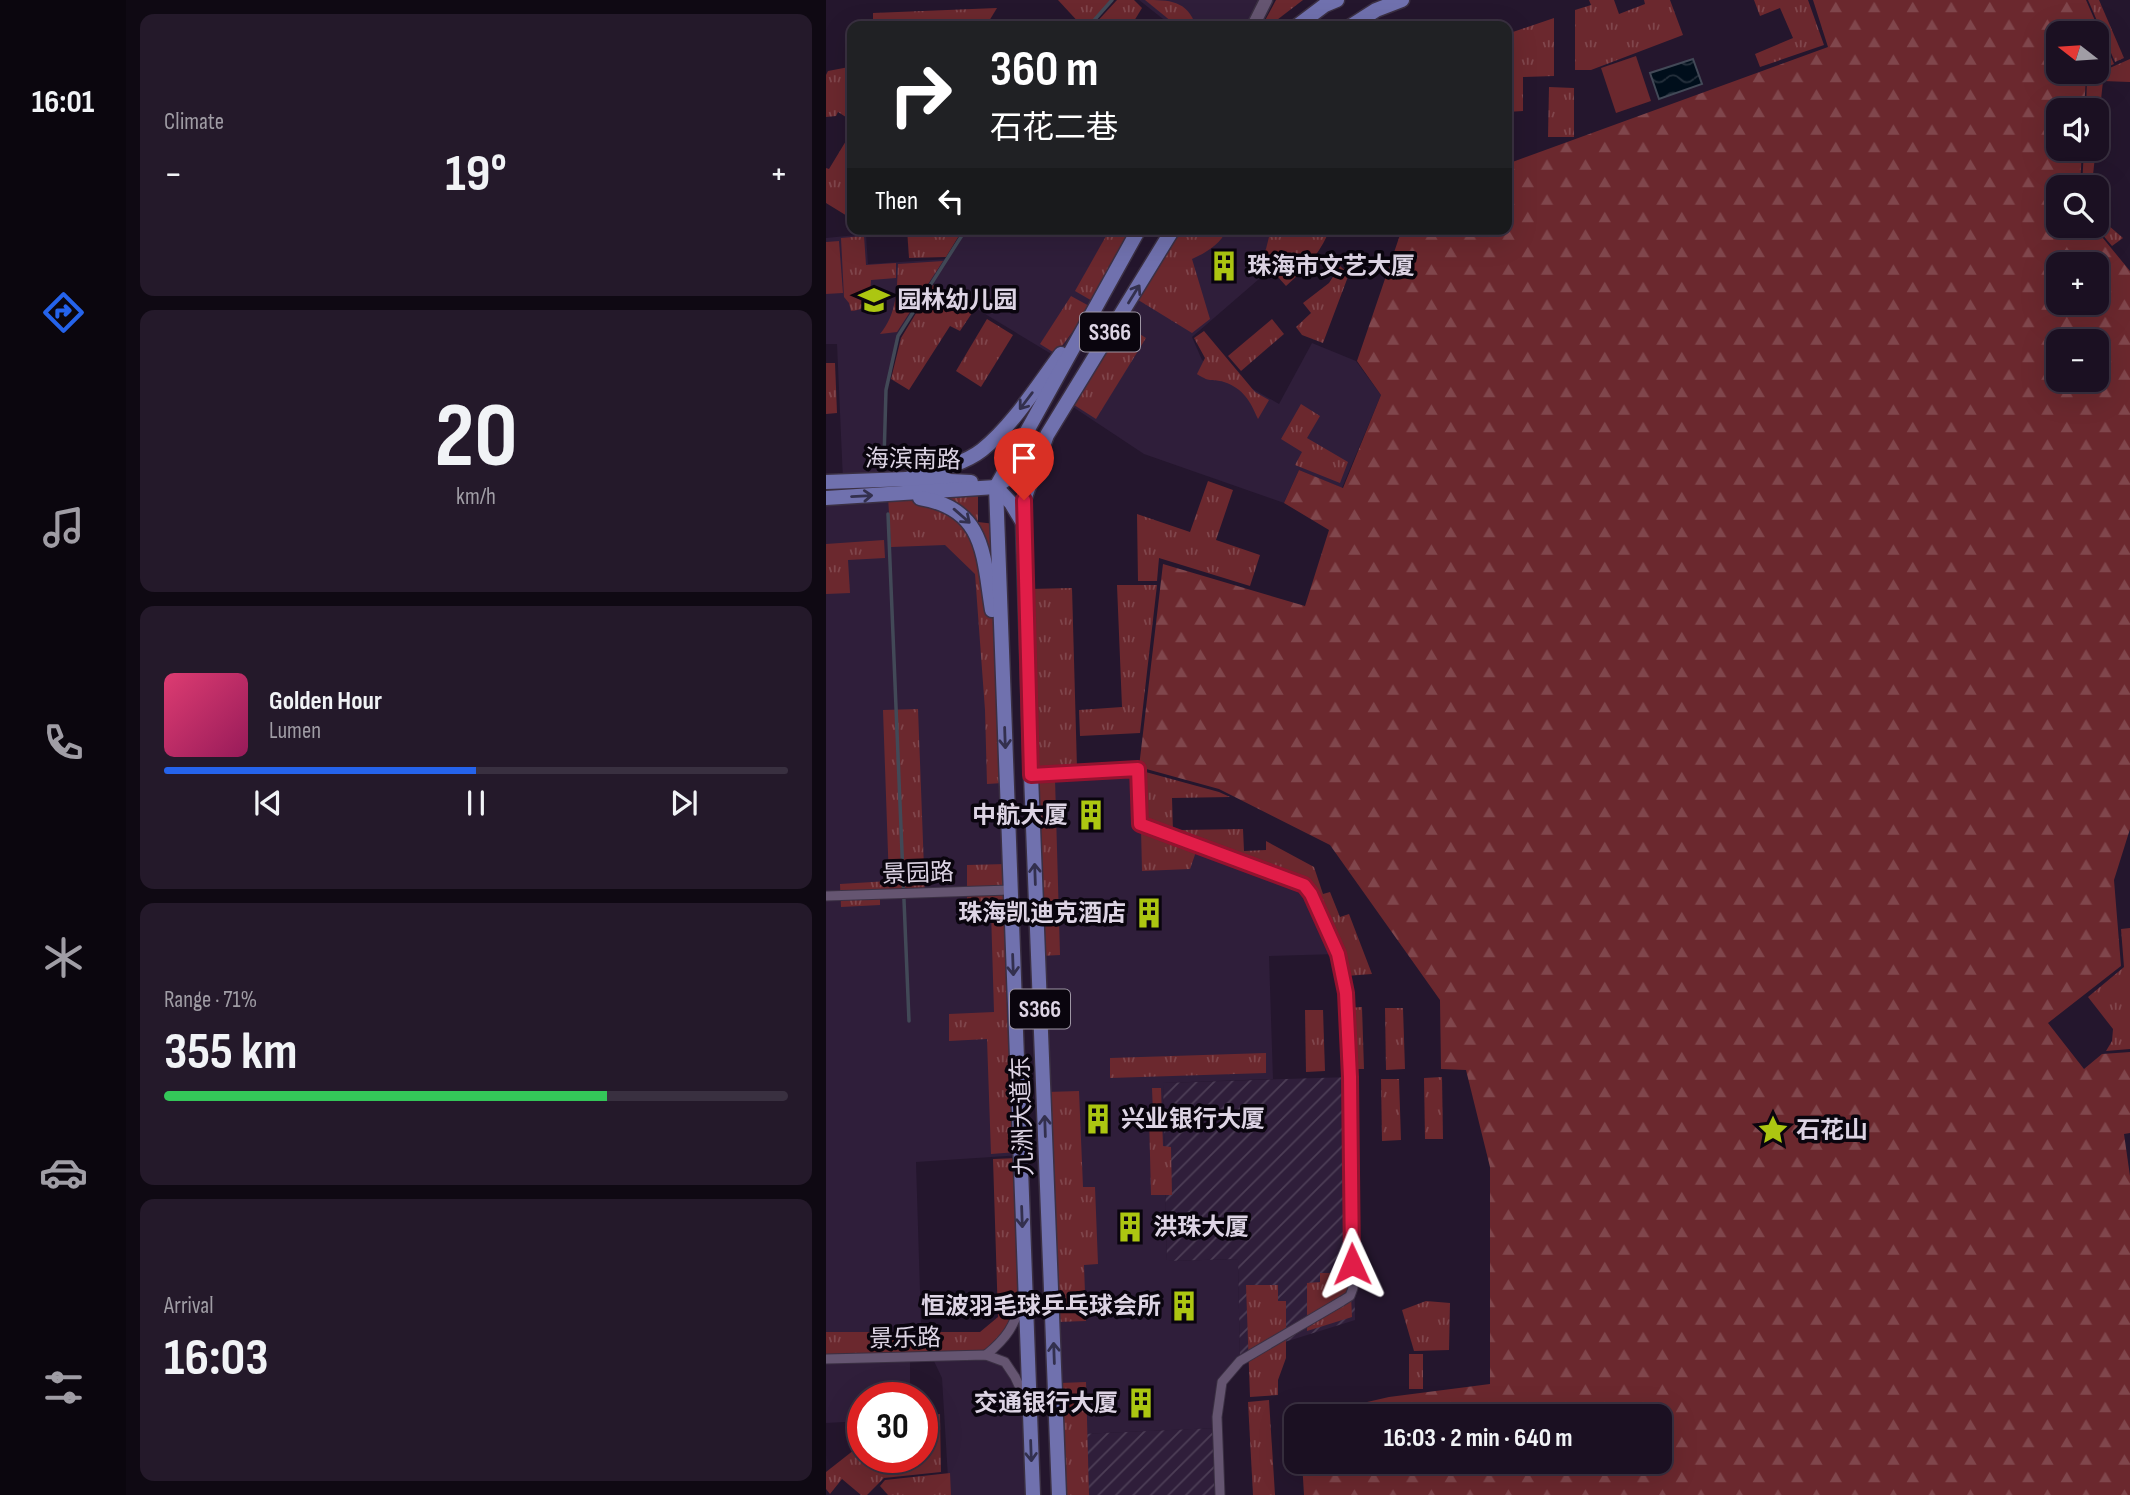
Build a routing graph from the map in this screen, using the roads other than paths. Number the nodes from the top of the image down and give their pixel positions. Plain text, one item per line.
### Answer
1 (1266, 0) edge
2 (1337, 0) edge
3 (1402, 0) edge
4 (1256, 21) edge
5 (1304, 21) edge
6 (1359, 21) edge
7 (1136, 235) edge
8 (1169, 235) edge
9 (1096, 307) junction
10 (1047, 435) junction
11 (907, 479) junction
12 (826, 482) edge
13 (996, 487) junction
14 (898, 494) junction
15 (826, 498) edge
16 (1024, 524) junction
17 (1002, 669) junction
18 (1031, 775) junction
19 (1010, 890) junction
20 (826, 896) edge
21 (1025, 1294) junction
22 (986, 1355) junction
23 (826, 1359) edge
24 (1030, 1407) junction
25 (1032, 1495) edge
26 (1059, 1495) edge
27 (1220, 1495) edge

1 - 4 street
2 - 5 main road
3 - 6 main road
7 - 9 main road, S366
10 -> 8 main road, 九洲大道东 / S366
9 -> 11 main road
9 - 13 main road, S366
10 - 13 main road
10 - 16 main road, 九洲大道东 / S366
11 - 12 main road, 海滨南路
11 - 13 main road, 海滨南路
13 - 14 main road, 海滨南路
13 - 16 main road
13 - 17 main road, 九洲大道东 / S366
15 -> 14 main road, 海滨南路
14 -> 17 main road
16 - 18 main road, 九洲大道东 / S366
17 -> 19 main road, 九洲大道东 / S366
26 -> 18 main road, 九洲大道东 / S366
18 - 27 street
19 - 20 street, 景园路
19 -> 21 main road, 九洲大道东 / S366
21 - 22 street
21 - 24 main road, 九洲大道东 / S366
22 - 23 street, 景乐路
22 - 24 street
24 -> 25 main road, 九洲大道东 / S366

